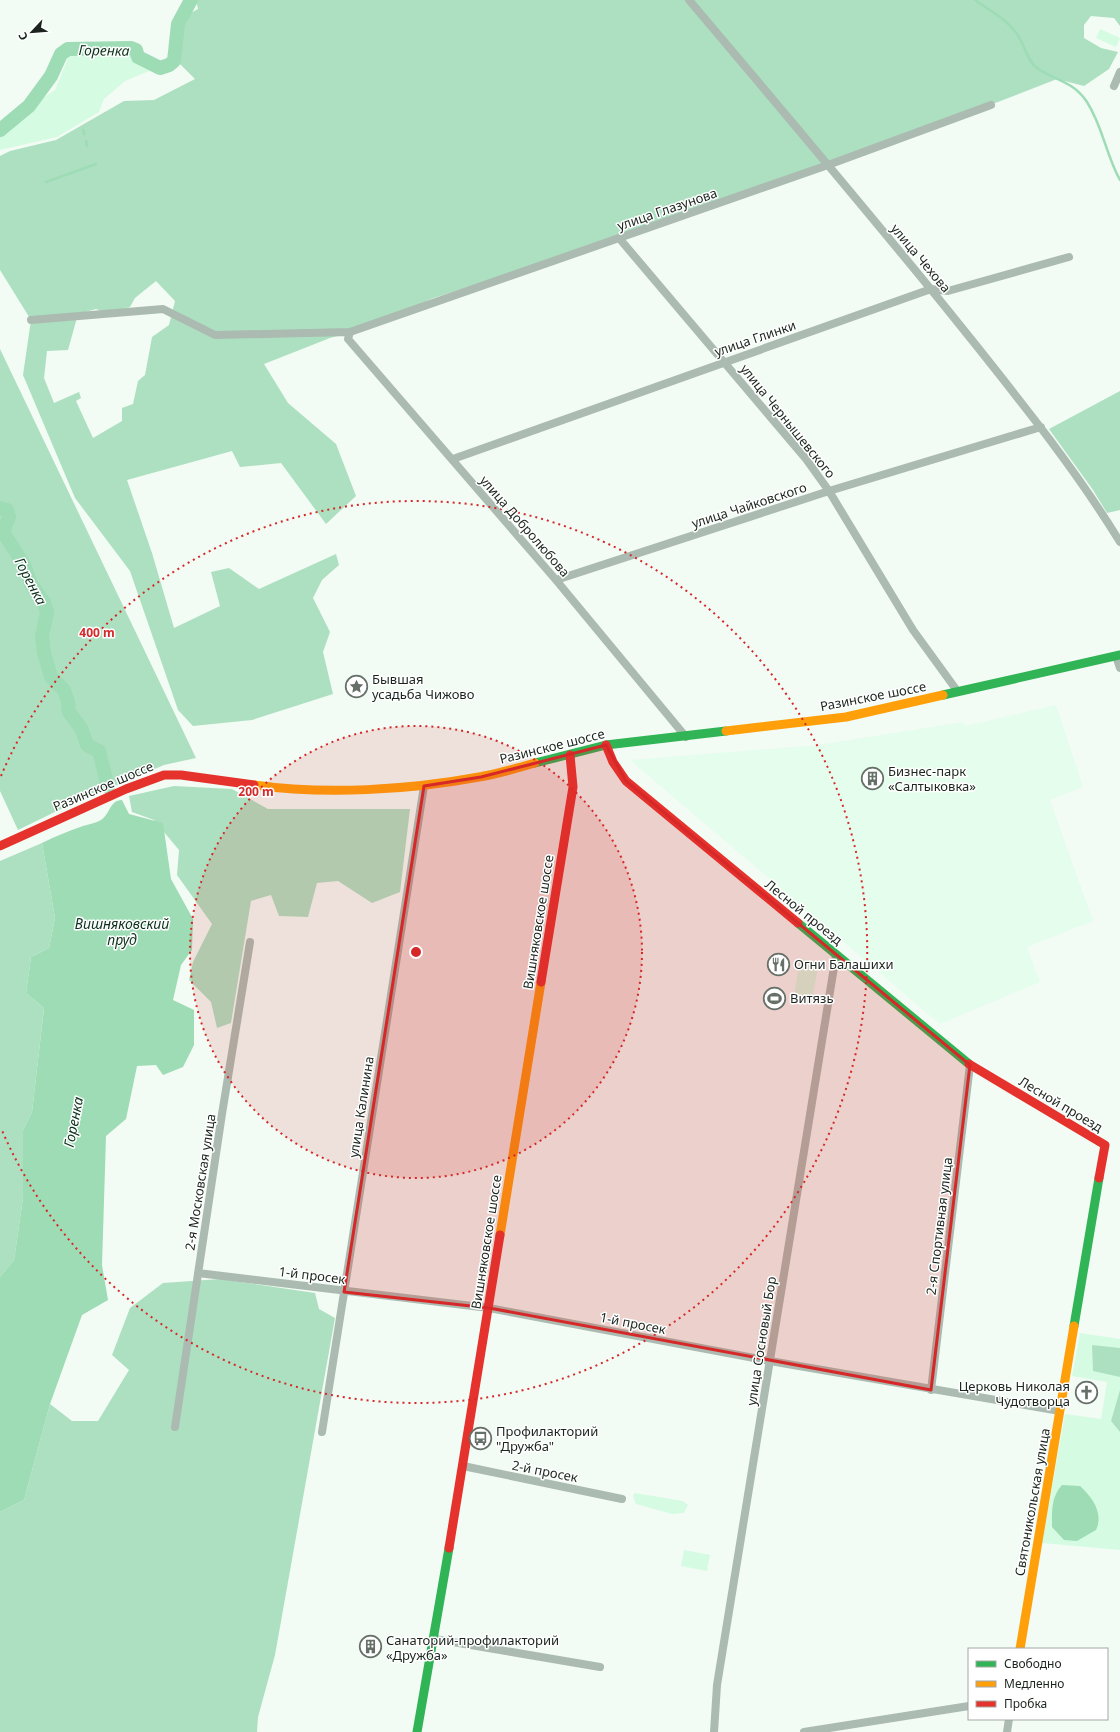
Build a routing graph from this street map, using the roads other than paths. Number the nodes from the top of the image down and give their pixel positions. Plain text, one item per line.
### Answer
1 (689, 0) edge
2 (1120, 72) edge
3 (1114, 86) dead end
4 (990, 105) dead end
5 (828, 165) junction
6 (619, 238) junction
7 (1069, 257) dead end
8 (931, 289) junction
9 (31, 320) dead end
10 (350, 332) junction
11 (724, 361) junction
12 (1041, 427) junction
13 (453, 459) junction
14 (829, 492) junction
15 (1120, 542) edge
16 (556, 580) junction
17 (1118, 656) edge
18 (1120, 668) edge
19 (958, 692) junction
20 (686, 736) junction
21 (606, 745) junction
22 (570, 754) junction
23 (424, 786) junction
24 (0, 846) edge
25 (250, 942) dead end
26 (836, 955) junction
27 (970, 1065) junction
28 (1105, 1145) joint
29 (198, 1273) junction
30 (344, 1292) junction
31 (489, 1308) junction
32 (770, 1361) junction
33 (931, 1390) junction
34 (1060, 1411) junction
35 (175, 1427) dead end
36 (322, 1432) dead end
37 (463, 1466) junction
38 (622, 1499) dead end
39 (435, 1639) junction
40 (1020, 1648) edge
41 (600, 1667) dead end
42 (968, 1706) edge
43 (1009, 1720) edge
44 (417, 1732) edge
45 (714, 1732) edge
46 (804, 1732) edge
47 (1007, 1732) edge

1 - 5 street, улица Чехова
2 - 3 street
4 - 5 street, улица Глазунова
5 - 6 street, улица Глазунова
5 - 8 street, улица Чехова
6 - 10 street, улица Глазунова
6 - 11 street, улица Чернышевского
7 - 8 street, улица Глинки
8 - 11 street, улица Глинки
8 - 12 street, улица Чехова
9 - 10 street, улица Глазунова
10 - 13 street, улица Добролюбова
11 - 13 street, улица Глинки
11 - 14 street, улица Чернышевского
12 - 14 street, улица Чайковского
12 - 15 street, улица Чехова
13 - 16 street, улица Добролюбова
14 - 16 street, улица Чайковского
14 - 19 street, улица Чернышевского
16 - 20 street, улица Добролюбова
17 - 18 street
17 - 19 street, Разинское шоссе
19 - 20 street, Разинское шоссе
20 - 21 street, Разинское шоссе
21 - 22 street, Разинское шоссе
21 - 26 street, Лесной проезд
22 - 23 street, Разинское шоссе
22 - 31 street, Вишняковское шоссе
23 - 24 street, Разинское шоссе
23 - 30 street, улица Калинина
25 - 29 street, 2-я Московская улица
26 - 27 street, Лесной проезд
26 - 32 street, улица Сосновый Бор
27 - 28 street, Лесной проезд
27 - 33 street, 2-я Спортивная улица
28 - 34 street, Святоникольская улица
29 - 30 street, 1-й просек
29 - 35 street, 2-я Московская улица
30 - 31 street, 1-й просек
30 - 36 street, улица Калинина
31 - 32 street, 1-й просек
31 - 37 street, Вишняковское шоссе
32 - 33 street, 1-й просек
32 - 45 street, улица Сосновый Бор
33 - 34 street, 1-й просек
34 - 40 street, Святоникольская улица
37 - 38 street, 2-й просек
37 - 39 street, Вишняковское шоссе
39 - 41 street
39 - 44 street, Вишняковское шоссе
42 - 46 street
43 - 47 street

